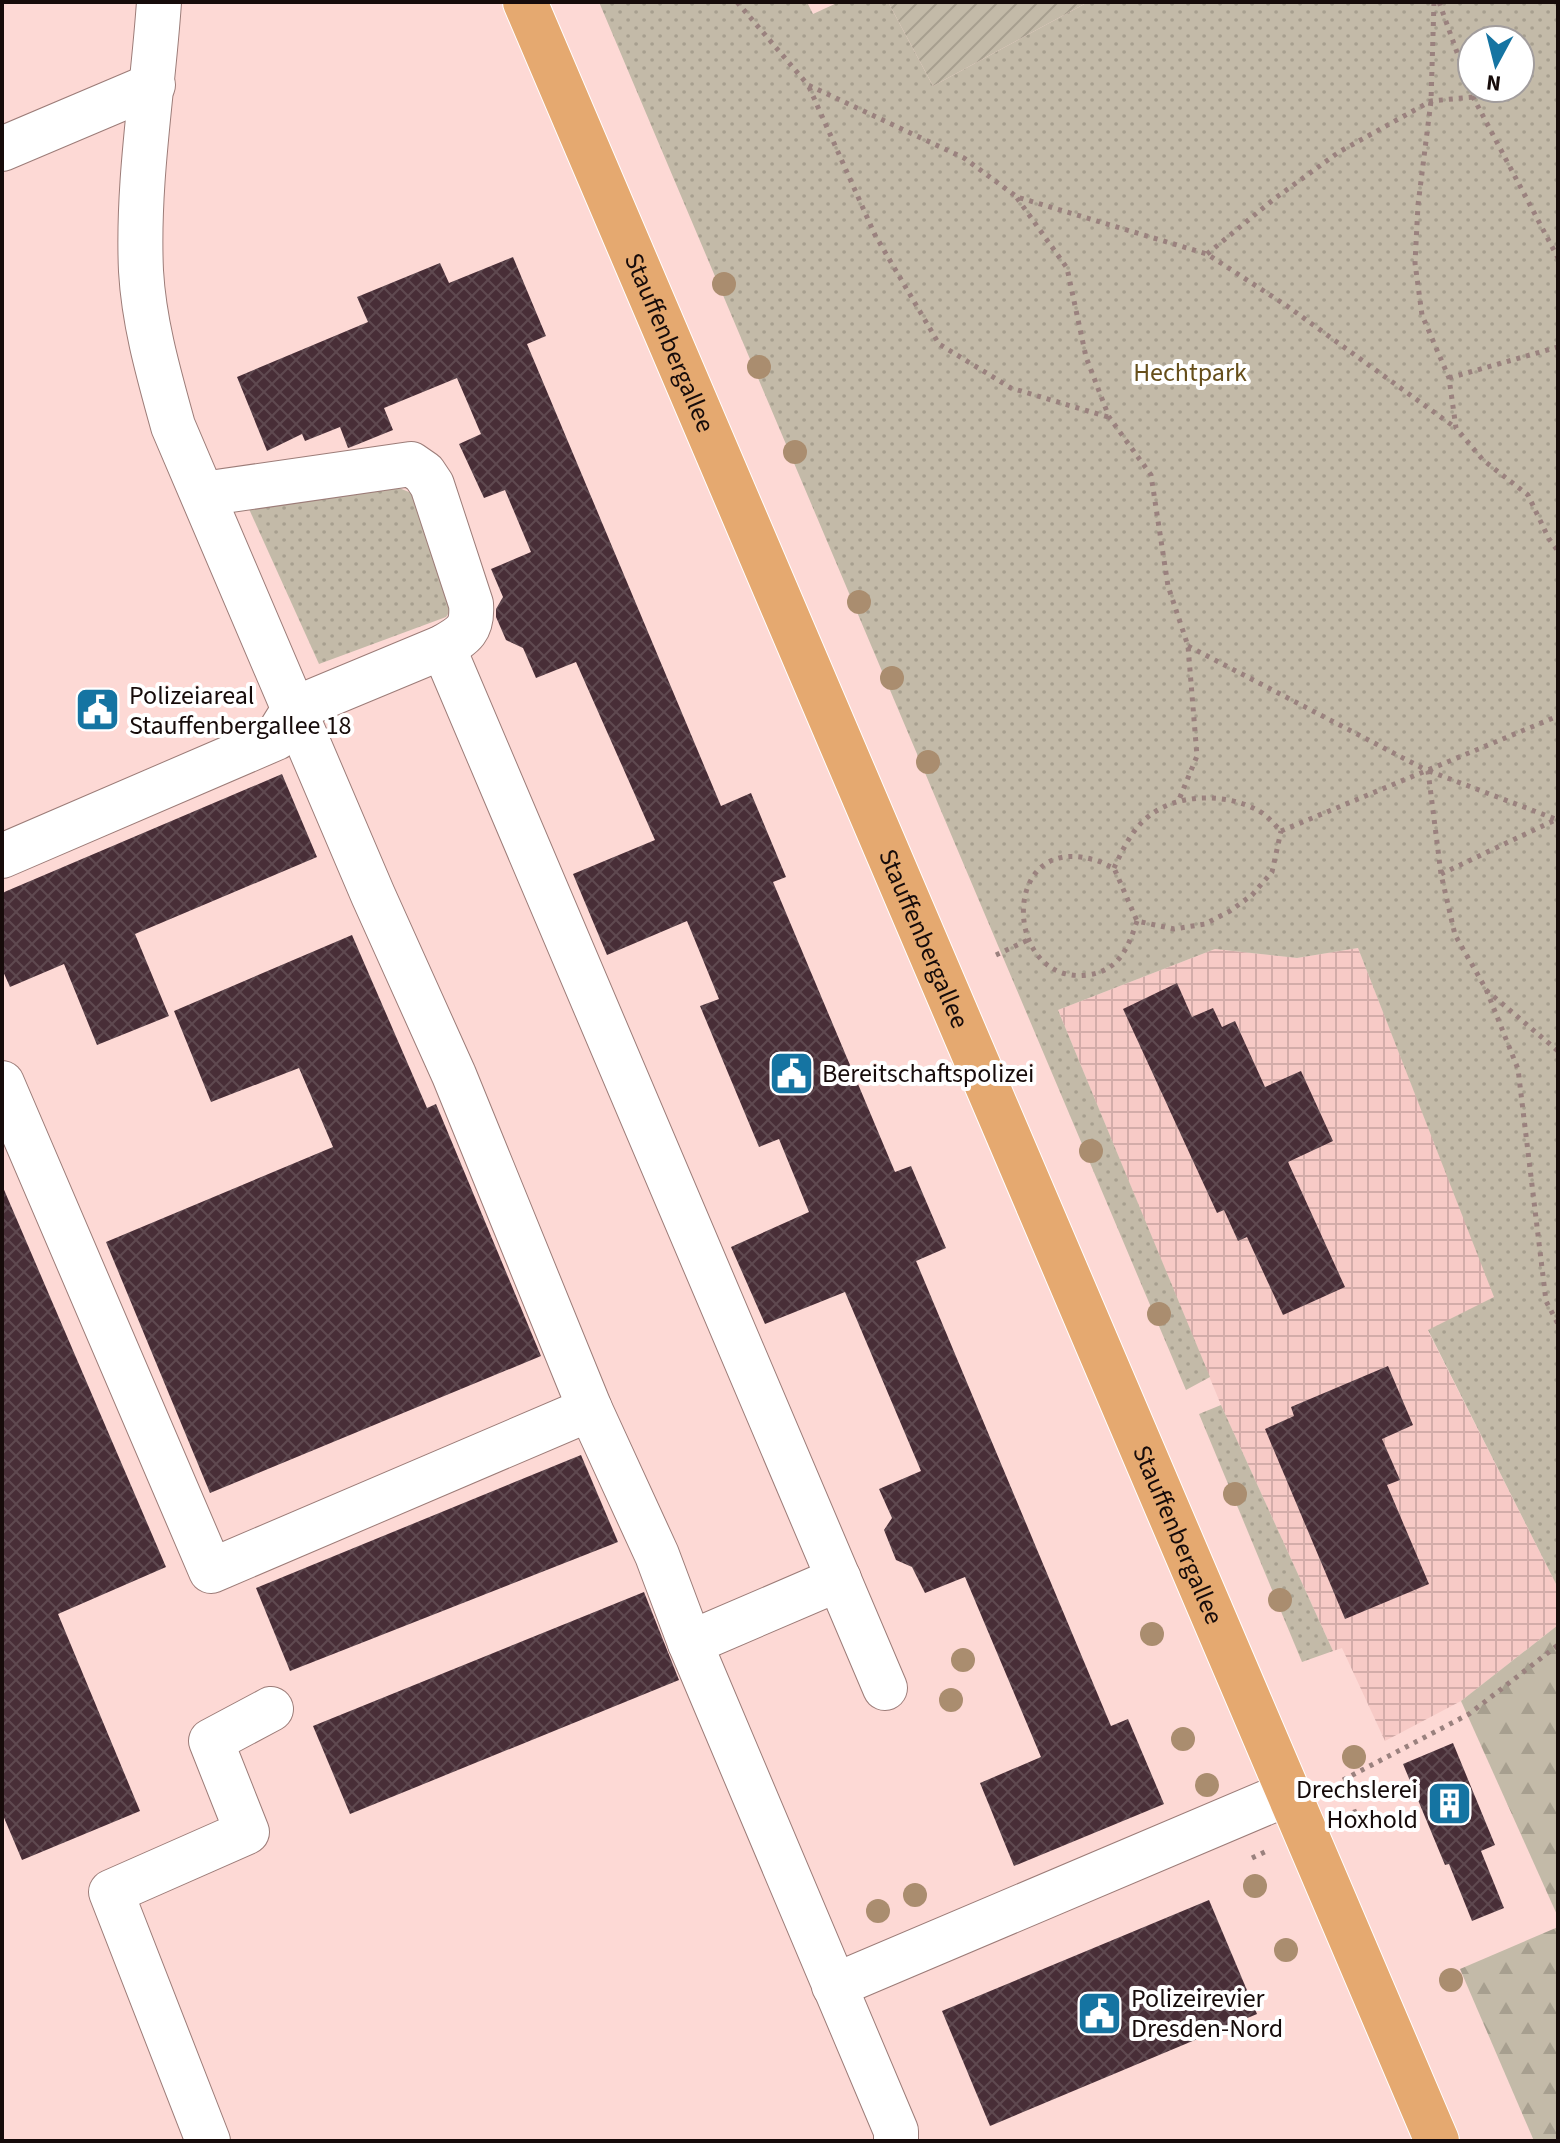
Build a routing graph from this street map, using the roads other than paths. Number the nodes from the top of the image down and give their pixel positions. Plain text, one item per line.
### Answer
1 (159, 2) edge
2 (525, 2) edge
3 (153, 85) junction
4 (4, 144) edge
5 (203, 494) junction
6 (443, 647) junction
7 (294, 709) junction
8 (2, 856) edge
9 (2, 1083) edge
10 (590, 1409) junction
11 (839, 1579) junction
12 (690, 1643) junction
13 (885, 1688) dead end
14 (271, 1709) dead end
15 (1289, 1793) junction
16 (834, 1986) junction
17 (208, 2141) edge
18 (896, 2141) edge
19 (1437, 2141) edge

1 - 3 lane
2 - 15 main road, Stauffenbergallee
3 - 4 lane
3 - 5 lane
5 - 6 lane
5 - 7 lane
6 - 7 lane
6 - 11 lane
7 - 8 lane
7 - 10 lane
9 - 10 lane
10 - 12 lane
11 - 12 lane
11 - 13 lane
12 - 16 lane
14 - 17 lane
15 - 16 lane
15 - 19 main road, Stauffenbergallee
16 - 18 lane

